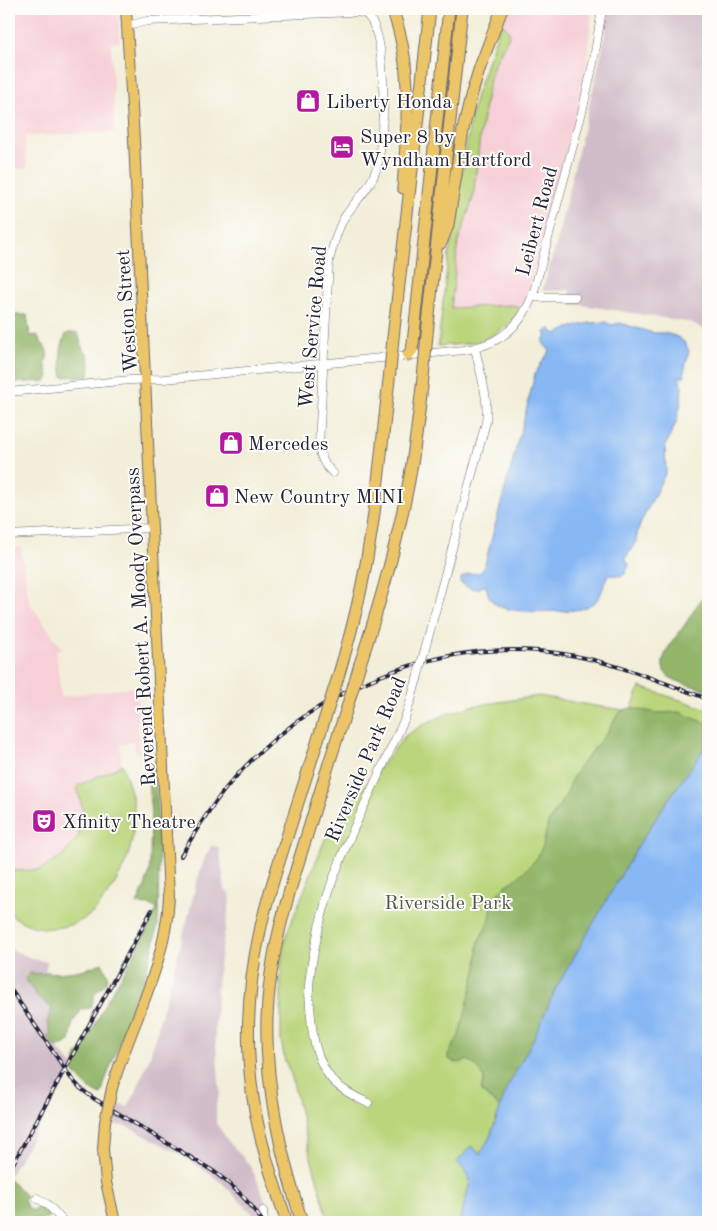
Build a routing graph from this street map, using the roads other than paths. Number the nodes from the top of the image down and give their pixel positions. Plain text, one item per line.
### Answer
1 (126, 9) edge
2 (392, 9) edge
3 (430, 9) edge
4 (443, 9) edge
5 (449, 9) edge
6 (453, 9) edge
7 (462, 9) edge
8 (502, 9) edge
9 (602, 9) edge
10 (127, 26) junction
11 (453, 99) junction
12 (404, 246) junction
13 (436, 251) junction
14 (532, 297) junction
15 (575, 297) dead end
16 (475, 348) junction
17 (408, 355) junction
18 (323, 364) junction
19 (146, 380) junction
20 (9, 392) edge
21 (332, 473) dead end
22 (152, 528) junction
23 (9, 535) edge
24 (368, 1103) dead end
25 (262, 1142) junction
26 (37, 1198) dead end
27 (297, 1207) junction
28 (263, 1211) dead end
29 (64, 1222) edge
30 (115, 1222) edge
31 (264, 1222) edge
32 (279, 1222) edge
33 (287, 1222) edge
34 (302, 1222) edge
35 (307, 1222) edge

1 - 10 main road, Weston Street
2 - 12 highway
3 - 12 highway
4 - 17 highway
5 - 17 highway
6 - 11 highway
7 - 11 highway
8 - 13 highway
9 - 14 street, Leibert Road
10 - 18 street, West Service Road
10 - 19 main road, Weston Street
11 - 13 highway
12 - 25 highway, bridge
13 - 27 highway, bridge
14 - 15 street
14 - 16 street, Leibert Road
16 - 17 street, Leibert Road
16 - 24 street, Riverside Park Road, bridge
17 - 18 street, Weston Street
18 - 19 street, Weston Street
18 - 21 street, West Service Road
19 - 20 street
19 - 22 main road, Reverend Robert A. Moody Overpass
22 - 23 street
22 - 30 main road, Reverend Robert A. Moody Overpass, bridge
25 - 32 highway
25 - 33 highway
26 - 29 street
27 - 34 highway
27 - 35 highway
28 - 31 street

